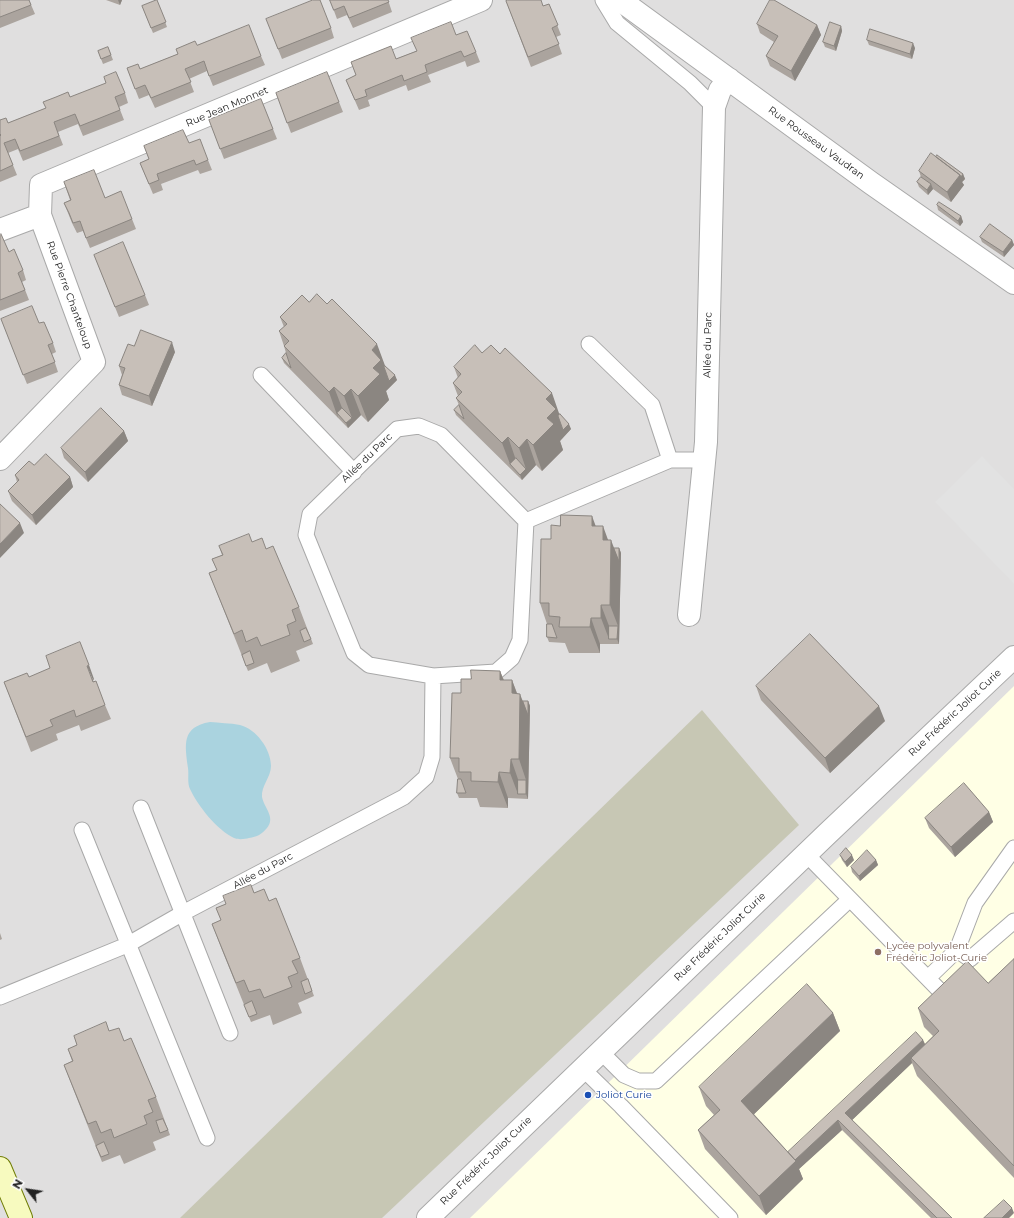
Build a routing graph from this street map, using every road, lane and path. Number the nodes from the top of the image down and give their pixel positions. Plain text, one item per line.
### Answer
1 (481, 0) edge
2 (603, 0) edge
3 (620, 0) edge
4 (729, 79) junction
5 (714, 107) junction
6 (40, 215) junction
7 (0, 230) edge
8 (1014, 283) edge
9 (589, 344) dead end
10 (260, 375) dead end
11 (0, 459) edge
12 (670, 460) junction
13 (704, 460) junction
14 (354, 472) junction
15 (526, 521) junction
16 (689, 615) dead end
17 (1013, 660) edge
18 (433, 676) junction
19 (141, 808) dead end
20 (82, 830) dead end
21 (1014, 848) edge
22 (806, 854) junction
23 (850, 899) junction
24 (183, 913) junction
25 (1012, 926) edge
26 (127, 945) junction
27 (957, 950) junction
28 (928, 978) junction
29 (945, 996) edge
30 (0, 997) edge
31 (230, 1034) dead end
32 (601, 1052) junction
33 (583, 1069) junction
34 (207, 1138) dead end
35 (0, 1168) edge
36 (21, 1218) edge
37 (428, 1218) edge
38 (730, 1218) edge

1 - 6 street, Rue Jean Monnet
2 - 5 lane
3 - 4 street, Rue Rousseau Vaudran
4 - 5 street, Allée du Parc
4 - 8 street, Rue Rousseau Vaudran
5 - 13 street, Allée du Parc
6 - 7 street
6 - 11 street, Rue Pierre Chanteloup
9 - 12 lane
10 - 14 lane
12 - 13 lane
12 - 15 lane
13 - 16 street, Allée du Parc
14 - 15 lane, Allée du Parc
14 - 18 lane, Allée du Parc
15 - 18 lane, Allée du Parc
17 - 22 street, Rue Frédéric Joliot Curie
18 - 24 lane, Allée du Parc
19 - 24 lane
20 - 26 lane
21 - 27 lane
22 - 23 lane
22 - 32 street, Rue Frédéric Joliot Curie
23 - 28 lane
23 - 32 lane
24 - 26 lane, Allée du Parc
24 - 31 lane
25 - 27 lane
26 - 30 lane, Allée du Parc
26 - 34 lane
27 - 28 lane
28 - 29 lane
32 - 33 street, Rue Frédéric Joliot Curie
33 - 37 street, Rue Frédéric Joliot Curie
33 - 38 lane
35 - 36 main road

